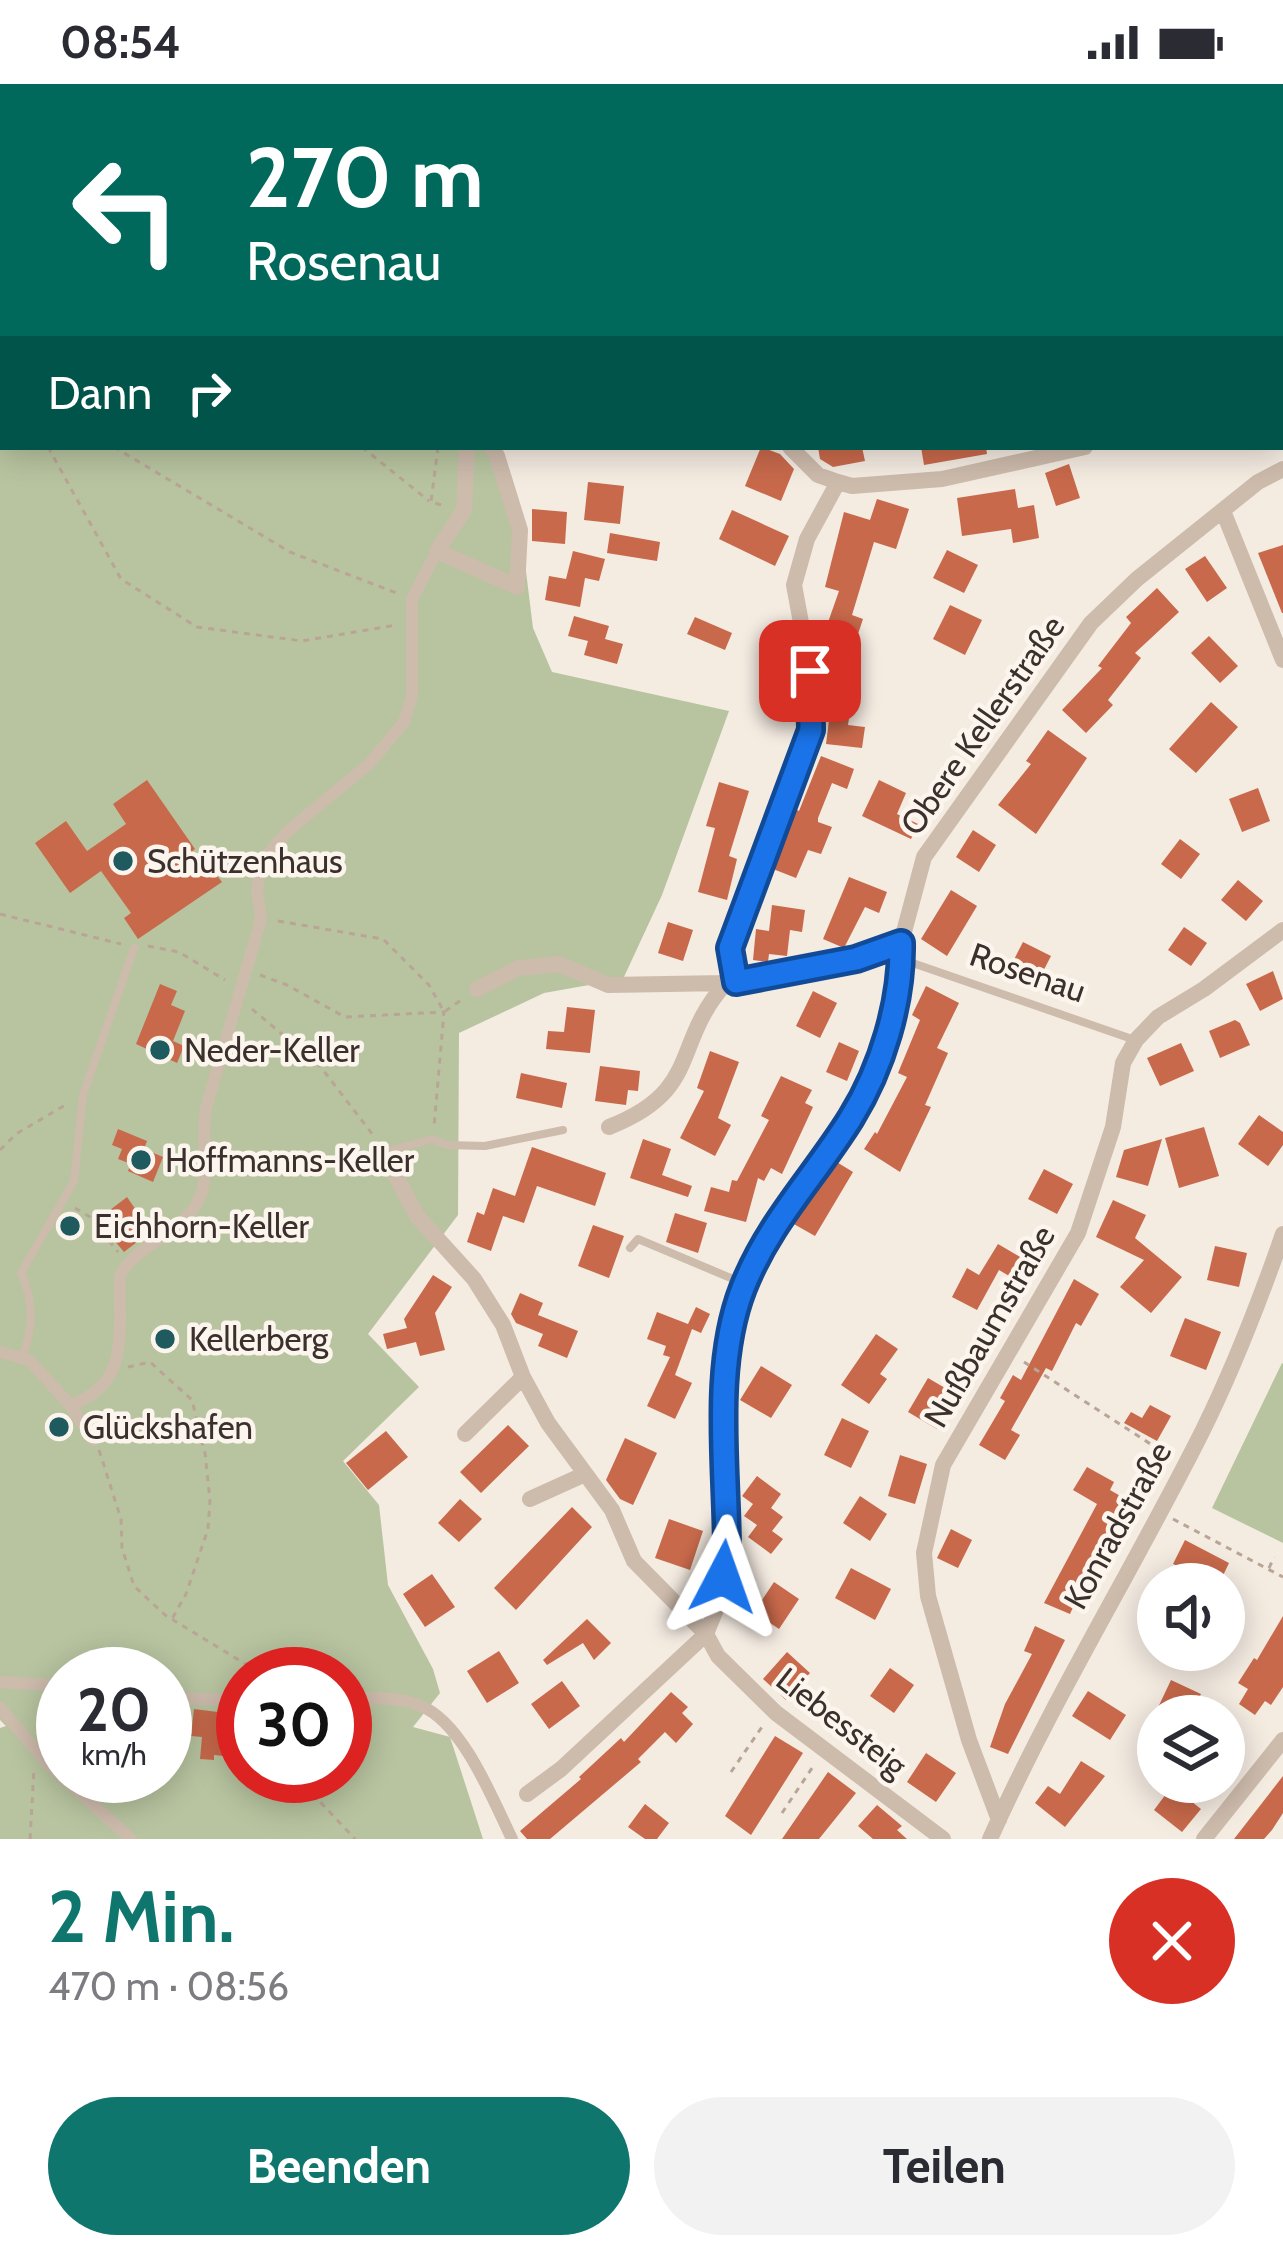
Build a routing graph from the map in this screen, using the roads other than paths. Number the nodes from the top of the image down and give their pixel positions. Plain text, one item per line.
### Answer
1 (466, 450) edge
2 (492, 450) edge
3 (793, 450) edge
4 (1072, 450) edge
5 (1283, 469) edge
6 (838, 482) junction
7 (1223, 511) junction
8 (437, 551) junction
9 (1283, 661) edge
10 (1283, 930) edge
11 (134, 948) road end
12 (901, 951) junction
13 (731, 982) junction
14 (477, 989) road end
15 (1136, 1040) junction
16 (610, 1127) dead end
17 (563, 1130) dead end
18 (383, 1152) joint
19 (1283, 1234) edge
20 (630, 1248) dead end
21 (745, 1284) junction
22 (0, 1352) edge
23 (23, 1355) junction
24 (523, 1377) junction
25 (70, 1405) junction
26 (465, 1434) dead end
27 (93, 1440) road end
28 (584, 1475) junction
29 (530, 1499) dead end
30 (706, 1634) junction
31 (0, 1682) edge
32 (36, 1684) edge
33 (372, 1700) edge
34 (0, 1708) edge
35 (1283, 1740) edge
36 (527, 1794) dead end
37 (999, 1820) junction
38 (131, 1839) edge
39 (512, 1839) edge
40 (943, 1839) edge
41 (990, 1839) edge
42 (1204, 1839) edge

1 - 8 street
2 - 8 street
3 - 6 street
4 - 6 street
5 - 7 street, Obere Kellerstraße
6 - 13 street
7 - 9 street
7 - 12 street, Obere Kellerstraße
8 - 25 street
10 - 15 street
11 - 23 lane
12 - 13 street
12 - 15 lane, Rosenau
12 - 21 street, Obere Kellerstraße
13 - 14 street
13 - 16 street
15 - 37 street, Nußbaumstraße
17 - 18 lane
18 - 24 street, Liebessteig
19 - 37 street, Konradstraße
20 - 21 lane
21 - 30 street, Obere Kellerstraße
22 - 23 street
23 - 25 street
24 - 26 street
24 - 28 street, Liebessteig
25 - 27 street
28 - 29 street
28 - 30 street, Liebessteig
30 - 36 street
30 - 40 street, Liebessteig
31 - 32 street
33 - 39 street
34 - 38 street
35 - 42 street
37 - 41 street, Konradstraße

